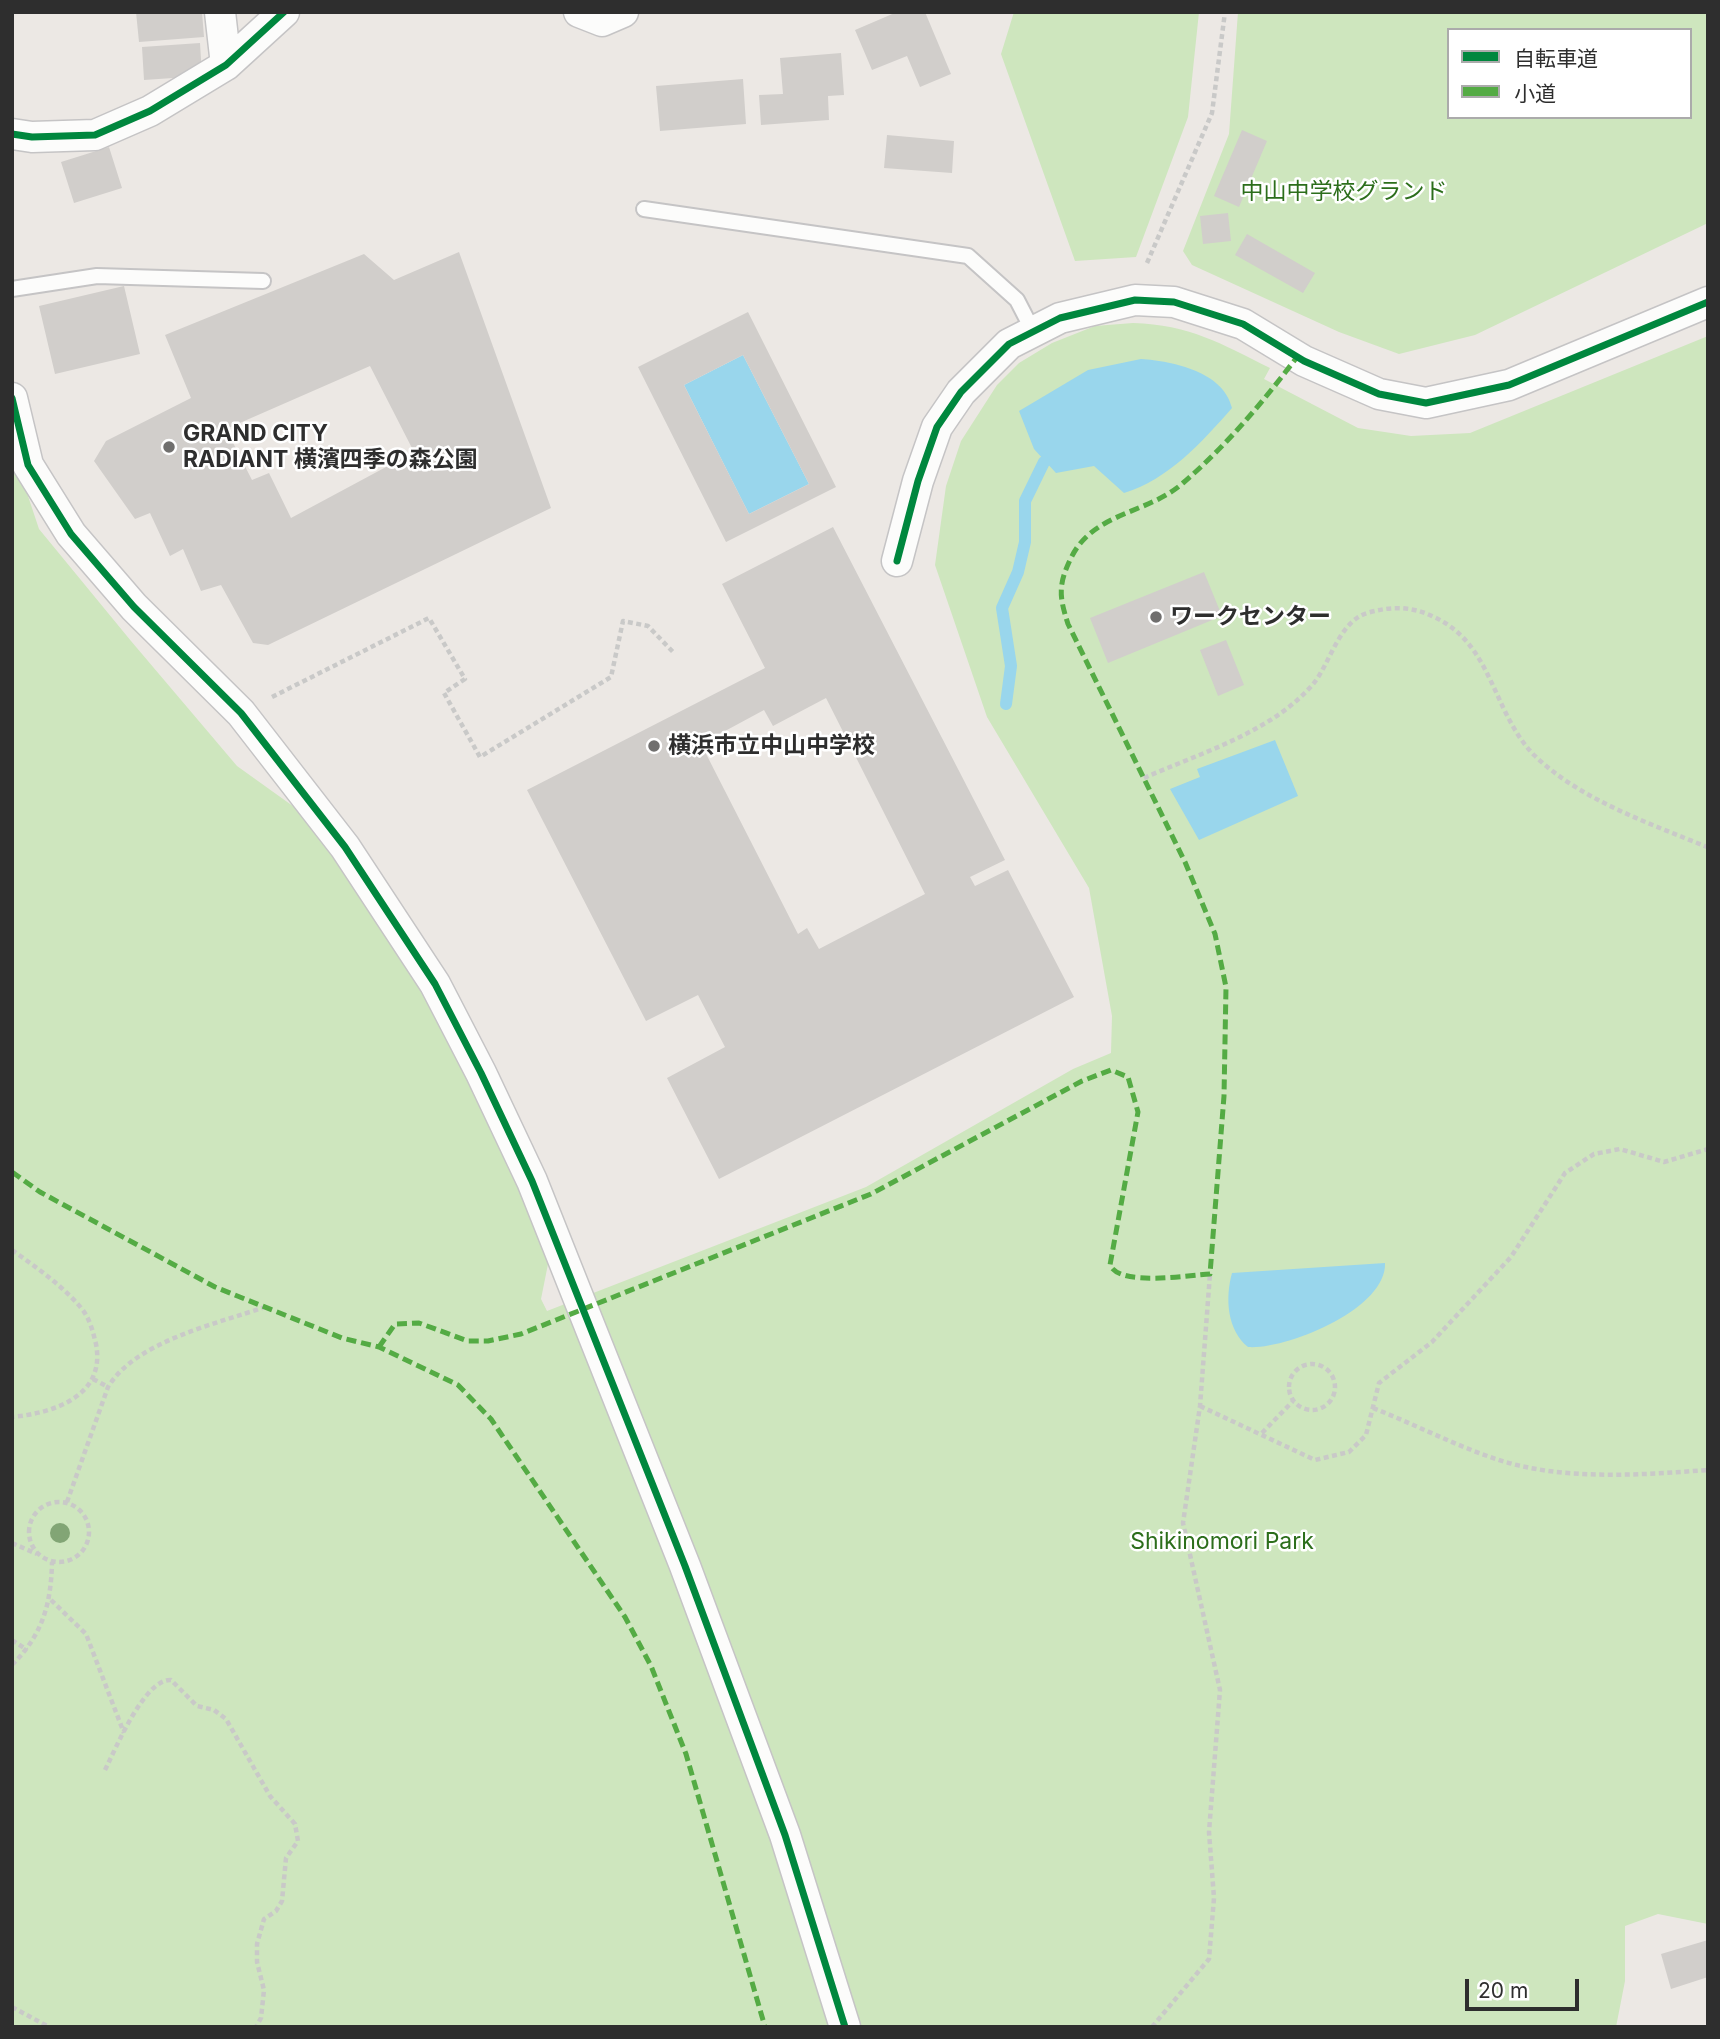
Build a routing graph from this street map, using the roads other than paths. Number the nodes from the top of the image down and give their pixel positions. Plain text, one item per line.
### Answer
1 (220, 12) edge
2 (284, 12) edge
3 (579, 12) edge
4 (623, 12) edge
5 (226, 65) junction
6 (12, 134) edge
7 (644, 209) dead end
8 (263, 281) dead end
9 (12, 289) edge
10 (1708, 302) edge
11 (1033, 331) junction
12 (12, 398) edge
13 (897, 561) dead end
14 (845, 2027) edge

1 - 5 street
2 - 5 street
3 - 4 street
5 - 6 street
7 - 11 lane
8 - 9 lane
10 - 11 street
11 - 13 street
12 - 14 street

